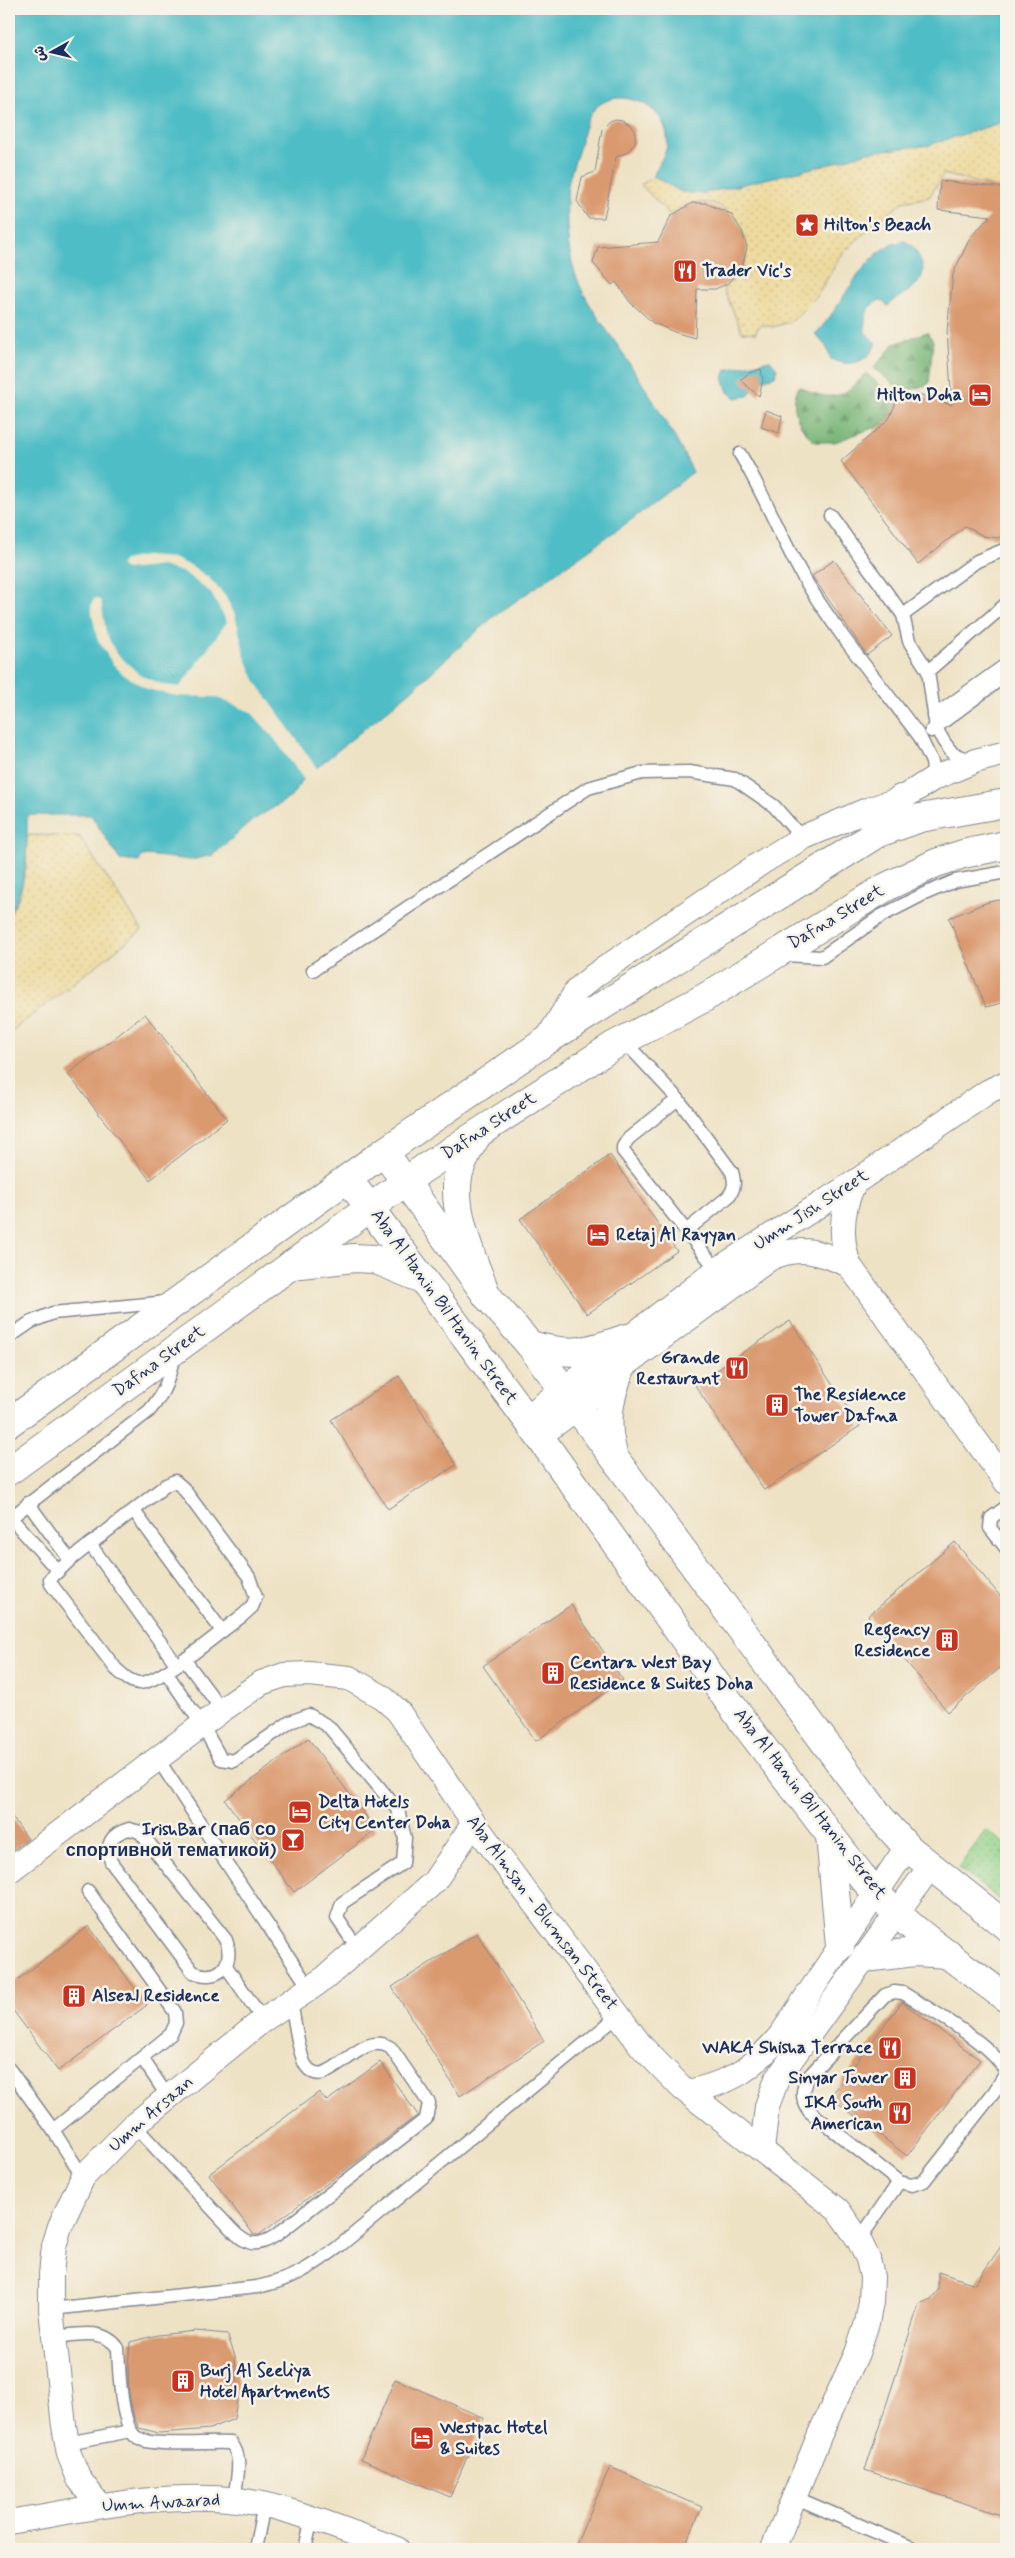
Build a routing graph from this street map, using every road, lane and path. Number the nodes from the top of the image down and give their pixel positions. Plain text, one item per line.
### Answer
1 (740, 454) dead end
2 (830, 515) dead end
3 (1006, 549) edge
4 (1006, 604) edge
5 (903, 615) junction
6 (928, 671) junction
7 (1005, 671) edge
8 (935, 722) junction
9 (920, 737) junction
10 (1006, 753) edge
11 (975, 761) junction
12 (934, 778) junction
13 (901, 799) junction
14 (1006, 803) edge
15 (802, 838) junction
16 (866, 841) junction
17 (1006, 845) edge
18 (1006, 872) edge
19 (774, 955) junction
20 (313, 970) dead end
21 (546, 1041) junction
22 (624, 1041) junction
23 (1006, 1084) edge
24 (678, 1099) junction
25 (480, 1131) junction
26 (384, 1152) junction
27 (348, 1179) junction
28 (406, 1182) junction
29 (854, 1183) junction
30 (371, 1208) junction
31 (686, 1231) junction
32 (291, 1265) junction
33 (849, 1265) junction
34 (717, 1270) junction
35 (422, 1279) junction
36 (487, 1296) junction
37 (178, 1301) junction
38 (9, 1337) edge
39 (627, 1338) junction
40 (530, 1345) junction
41 (174, 1349) junction
42 (621, 1368) junction
43 (570, 1399) junction
44 (9, 1423) edge
45 (532, 1427) junction
46 (616, 1462) junction
47 (9, 1471) edge
48 (1006, 1482) edge
49 (28, 1503) junction
50 (1006, 1506) edge
51 (134, 1511) junction
52 (10, 1518) edge
53 (90, 1544) junction
54 (1006, 1548) edge
55 (70, 1560) junction
56 (58, 1571) junction
57 (222, 1631) junction
58 (180, 1662) junction
59 (166, 1672) junction
60 (222, 1710) junction
61 (202, 1725) junction
62 (157, 1758) junction
63 (474, 1823) junction
64 (830, 1835) junction
65 (907, 1847) junction
66 (930, 1867) junction
67 (9, 1871) edge
68 (88, 1891) dead end
69 (876, 1894) junction
70 (897, 1912) junction
71 (1006, 1926) edge
72 (840, 1946) junction
73 (358, 1948) junction
74 (948, 1954) junction
75 (865, 1958) junction
76 (226, 1966) junction
77 (300, 1995) junction
78 (1006, 1998) edge
79 (618, 2016) junction
80 (263, 2020) junction
81 (142, 2058) junction
82 (9, 2069) edge
83 (689, 2092) junction
84 (168, 2097) junction
85 (134, 2125) junction
86 (53, 2130) junction
87 (762, 2150) junction
88 (83, 2177) junction
89 (899, 2182) junction
90 (859, 2240) junction
91 (51, 2309) junction
92 (54, 2337) junction
93 (131, 2432) junction
94 (67, 2442) junction
95 (794, 2497) junction
96 (234, 2500) junction
97 (99, 2505) junction
98 (264, 2505) junction
99 (312, 2518) junction
100 (9, 2522) edge
101 (255, 2549) edge
102 (305, 2549) edge
103 (397, 2549) edge
104 (773, 2549) edge
105 (915, 2549) edge

1 - 9 lane
2 - 5 lane
3 - 5 lane
4 - 6 lane
5 - 6 lane
6 - 8 lane
7 - 8 lane
8 - 9 lane
8 - 11 lane
9 - 12 lane
10 - 11 street, Dafna Street
11 - 12 street, Dafna Street
12 - 13 street, Dafna Street
13 - 15 street, Dafna Street
13 - 16 main road
14 - 16 main road, Dafna Street
15 - 20 lane
15 - 21 street, Dafna Street
16 - 21 main road, Dafna Street
17 - 19 main road, Dafna Street
18 - 19 lane
19 - 22 main road, Dafna Street
21 - 26 main road, Dafna Street
22 - 24 lane
22 - 25 main road, Dafna Street
23 - 29 street, Umm Jish Street
24 - 31 lane
24 - 31 lane
25 - 28 main road, Dafna Street
25 - 36 main road
26 - 27 main road, Dafna Street
26 - 28 main road
27 - 30 main road, Aba Al Hanin Bil Hanin Street
27 - 37 main road, Dafna Street
28 - 30 main road, Dafna Street
28 - 36 main road
29 - 33 street
29 - 34 street, Umm Jish Street
30 - 32 main road, Dafna Street
30 - 35 main road, Aba Al Hanin Bil Hanin Street
31 - 34 lane
32 - 35 main road
32 - 41 main road, Dafna Street
33 - 42 street
33 - 48 street
34 - 39 street, Umm Jish Street
35 - 45 main road, Aba Al Hanin Bil Hanin Street
36 - 40 main road
37 - 38 lane
37 - 44 main road, Dafna Street
39 - 40 main road
39 - 43 street, Umm Jish Street
40 - 43 main road
41 - 47 main road, Dafna Street
41 - 49 lane
42 - 43 street
42 - 46 main road
43 - 45 street, Umm Jish Street
43 - 46 main road
45 - 64 main road, Aba Al Hanin Bil Hanin Street
46 - 65 main road
49 - 52 lane
49 - 55 lane
50 - 54 lane
51 - 53 lane
51 - 57 lane
51 - 57 lane
52 - 56 lane
53 - 55 lane
53 - 58 lane
55 - 56 lane
56 - 59 lane
57 - 58 lane
58 - 59 lane
58 - 60 lane
59 - 61 lane
60 - 61 street, Aba Almsan - Blumsan Street
60 - 63 street, Aba Almsan - Blumsan Street
61 - 62 street, Aba Almsan - Blumsan Street
61 - 73 lane
62 - 67 street, Aba Almsan - Blumsan Street
62 - 77 lane
63 - 73 street, Umm Arsaan
63 - 79 street, Aba Almsan - Blumsan Street
64 - 69 main road, Aba Al Hanin Bil Hanin Street
64 - 72 main road
65 - 66 main road
65 - 69 street
66 - 70 street
66 - 71 main road
68 - 81 lane
69 - 70 main road, Aba Al Hanin Bil Hanin Street
69 - 72 street
70 - 74 main road, Aba Al Hanin Bil Hanin Street
70 - 75 street
72 - 83 street
73 - 77 street, Umm Arsaan
74 - 75 main road
74 - 78 main road, Aba Al Hanin Bil Hanin Street
75 - 87 street
76 - 76 lane
76 - 80 lane
77 - 80 street, Umm Arsaan
77 - 85 lane
79 - 83 street, Aba Almsan - Blumsan Street
79 - 91 lane
80 - 84 street, Umm Arsaan
81 - 84 lane
81 - 86 lane
82 - 86 lane
83 - 87 street, Aba Almsan - Blumsan Street
84 - 85 street, Umm Arsaan
85 - 88 street, Umm Arsaan
86 - 88 lane
87 - 90 street, Aba Almsan - Blumsan Street
88 - 91 street, Umm Arsaan
89 - 89 lane
89 - 90 lane
90 - 95 street, Aba Almsan - Blumsan Street
91 - 92 street, Umm Arsaan
92 - 93 lane
92 - 94 street, Umm Arsaan
93 - 94 lane
93 - 96 lane
94 - 97 street, Umm Arsaan
95 - 104 street, Aba Almsan - Blumsan Street
95 - 105 lane
96 - 97 street, Umm Awaarad
96 - 98 street, Umm Awaarad
97 - 100 street, Umm Awaarad
98 - 99 street, Umm Awaarad
98 - 101 lane
99 - 102 lane
99 - 103 street, Umm Awaarad

